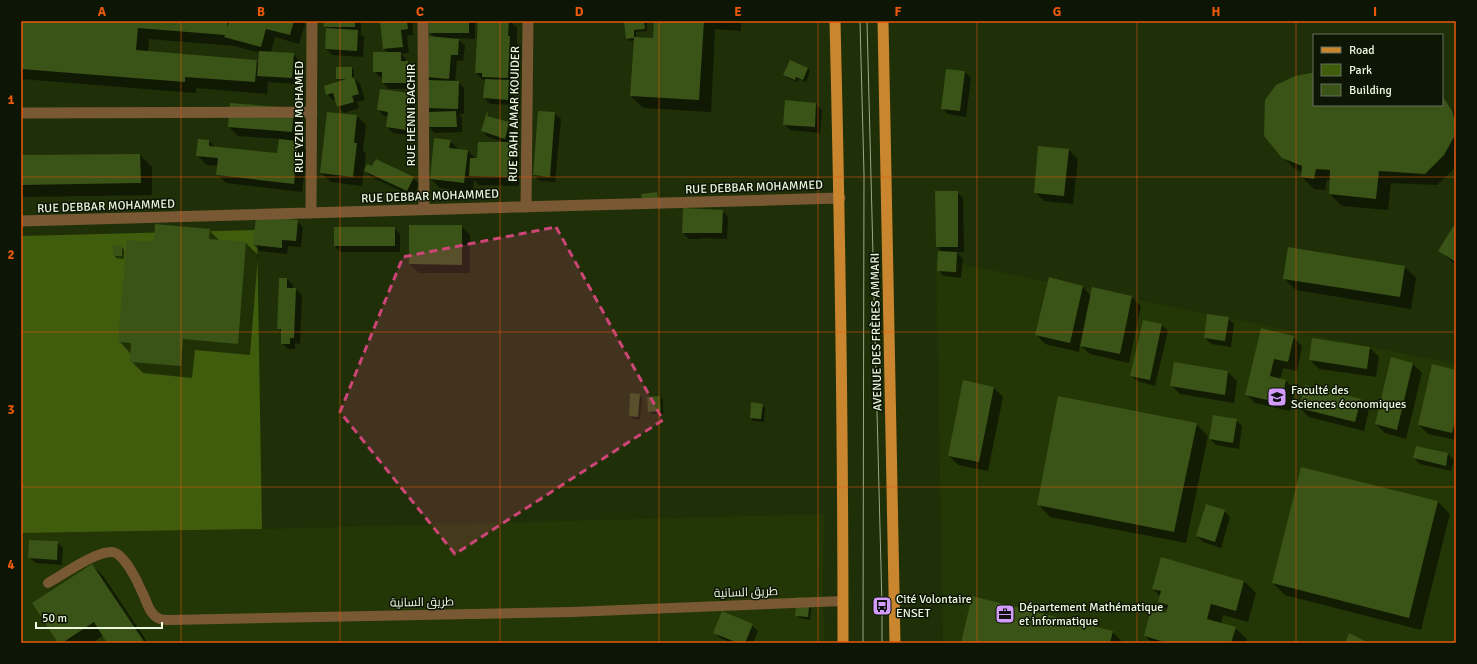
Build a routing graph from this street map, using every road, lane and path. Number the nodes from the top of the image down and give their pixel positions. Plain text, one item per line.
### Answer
1 (312, 21) edge
2 (423, 21) edge
3 (528, 21) edge
4 (835, 21) edge
5 (883, 21) edge
6 (312, 112) junction
7 (21, 113) edge
8 (840, 198) junction
9 (526, 206) junction
10 (424, 209) junction
11 (312, 213) junction
12 (21, 221) edge
13 (48, 583) dead end
14 (843, 601) junction
15 (843, 643) edge
16 (895, 643) edge

1 - 6 street, RUE YZIDI MOHAMED
2 - 10 street, RUE HENNI BACHIR
3 - 9 street, RUE BAHI AMAR KOUIDER
4 - 8 main road
5 - 16 main road, AVENUE DES FRÈRES AMMARI
6 - 7 street
6 - 11 street, RUE YZIDI MOHAMED
8 - 9 street, RUE DEBBAR MOHAMMED
8 - 14 main road
9 - 10 street, RUE DEBBAR MOHAMMED
10 - 11 street, RUE DEBBAR MOHAMMED
11 - 12 street, RUE DEBBAR MOHAMMED
13 - 14 lane, طريق السانية
14 - 15 main road

